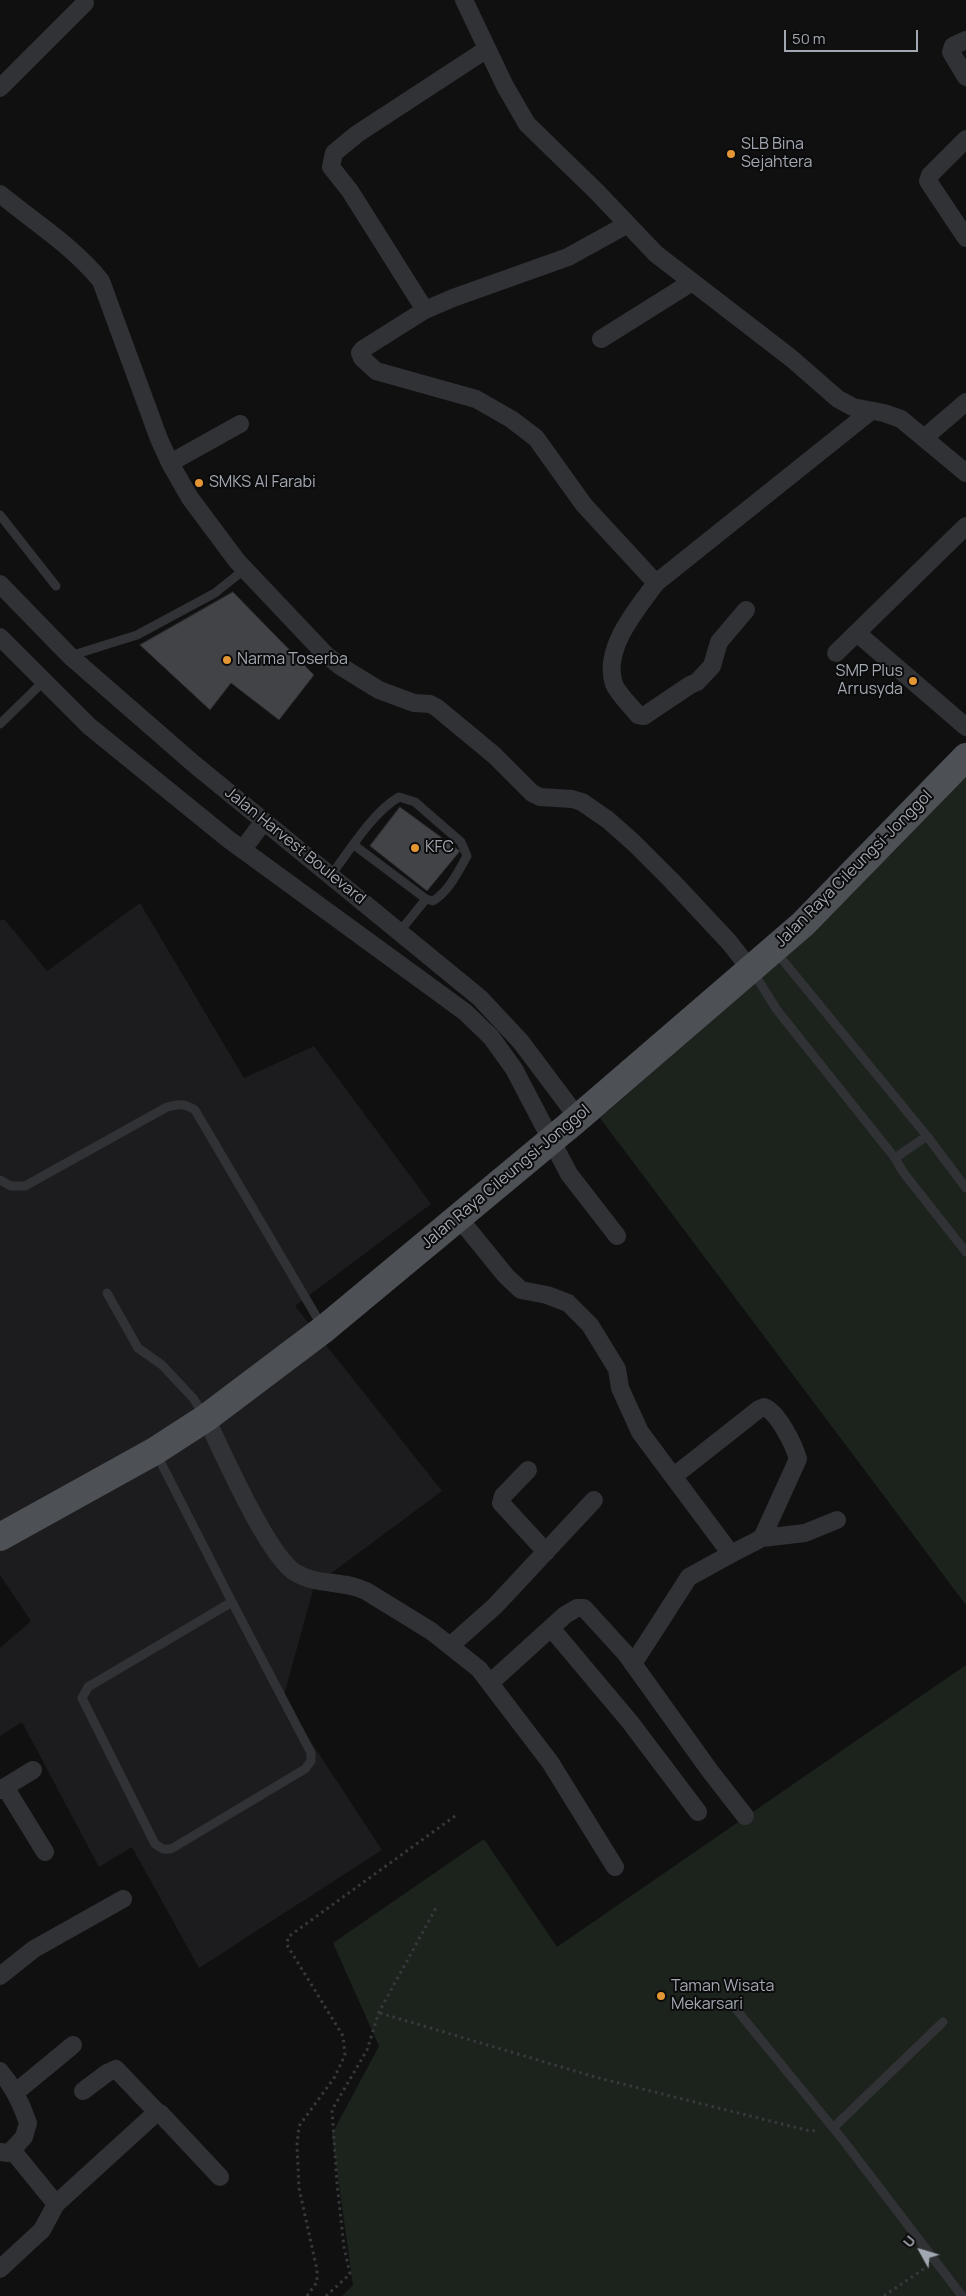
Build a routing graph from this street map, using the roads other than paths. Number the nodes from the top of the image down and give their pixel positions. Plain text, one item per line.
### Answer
1 (464, 0) edge
2 (85, 3) dead end
3 (966, 40) edge
4 (487, 49) junction
5 (966, 77) edge
6 (0, 88) edge
7 (966, 139) edge
8 (0, 194) edge
9 (626, 225) junction
10 (966, 238) edge
11 (692, 282) junction
12 (425, 310) junction
13 (601, 339) dead end
14 (966, 402) edge
15 (871, 411) junction
16 (240, 424) dead end
17 (924, 438) junction
18 (170, 463) junction
19 (966, 473) edge
20 (0, 515) edge
21 (966, 526) edge
22 (245, 569) junction
23 (0, 584) edge
24 (656, 584) junction
25 (56, 586) dead end
26 (746, 610) dead end
27 (857, 633) junction
28 (0, 637) edge
29 (836, 653) dead end
30 (70, 656) junction
31 (43, 682) junction
32 (0, 724) edge
33 (966, 727) edge
34 (966, 757) edge
35 (264, 820) junction
36 (354, 846) junction
37 (243, 850) junction
38 (332, 874) junction
39 (426, 899) junction
40 (400, 932) junction
41 (774, 950) junction
42 (751, 970) junction
43 (578, 1118) junction
44 (927, 1136) junction
45 (551, 1141) junction
46 (895, 1158) junction
47 (0, 1180) edge
48 (966, 1188) edge
49 (458, 1217) junction
50 (618, 1236) dead end
51 (966, 1252) edge
52 (107, 1293) dead end
53 (324, 1329) junction
54 (206, 1418) junction
55 (155, 1451) junction
56 (528, 1470) dead end
57 (674, 1476) junction
58 (594, 1500) dead end
59 (837, 1520) dead end
60 (0, 1537) edge
61 (762, 1538) junction
62 (546, 1552) junction
63 (731, 1554) junction
64 (232, 1602) junction
65 (550, 1628) junction
66 (450, 1646) junction
67 (633, 1664) junction
68 (490, 1682) junction
69 (33, 1770) dead end
70 (2, 1788) edge
71 (698, 1812) dead end
72 (745, 1816) dead end
73 (45, 1852) dead end
74 (615, 1867) dead end
75 (123, 1898) dead end
76 (0, 1976) edge
77 (734, 2008) dead end
78 (943, 2022) dead end
79 (73, 2045) dead end
80 (0, 2070) edge
81 (83, 2091) dead end
82 (16, 2092) junction
83 (157, 2112) junction
84 (833, 2128) junction
85 (6, 2151) edge
86 (220, 2177) dead end
87 (56, 2204) junction
88 (0, 2269) edge
89 (962, 2296) edge

1 - 4 street
2 - 6 street
3 - 5 street
4 - 9 street
4 - 12 street
7 - 10 street
8 - 18 street
9 - 11 street
9 - 12 street
11 - 13 street
11 - 15 street
12 - 24 street
14 - 17 street
15 - 17 street
15 - 24 street
16 - 18 street
17 - 19 street
18 - 22 street
20 - 25 lane
21 - 27 street
22 - 30 lane
22 - 42 street
23 - 30 street, Jalan Harvest Boulevard
24 - 26 street
27 - 29 street
27 - 33 street
28 - 31 street, Jalan Harvest Boulevard
30 - 35 street, Jalan Harvest Boulevard
31 - 32 lane
31 - 37 street, Jalan Harvest Boulevard
34 - 41 main road, Jalan Raya Cileungsi-Jonggol
35 - 37 street
35 - 38 street, Jalan Harvest Boulevard
36 - 38 lane
36 - 39 lane
36 - 39 lane
37 - 45 street, Jalan Harvest Boulevard
38 - 40 street, Jalan Harvest Boulevard
39 - 40 lane
40 - 43 street, Jalan Harvest Boulevard
41 - 42 main road, Jalan Raya Cileungsi-Jonggol
41 - 44 lane
42 - 43 main road, Jalan Raya Cileungsi-Jonggol
42 - 46 lane
43 - 45 main road, Jalan Raya Cileungsi-Jonggol
44 - 46 lane
44 - 48 lane
45 - 49 main road, Jalan Raya Cileungsi-Jonggol
45 - 50 street, Jalan Harvest Boulevard
46 - 51 lane
47 - 53 lane
49 - 53 main road, Jalan Raya Cileungsi-Jonggol
49 - 57 street
52 - 54 lane
53 - 54 main road, Jalan Raya Cileungsi-Jonggol
54 - 55 main road, Jalan Raya Cileungsi-Jonggol
54 - 66 street
55 - 60 main road, Jalan Raya Cileungsi-Jonggol
55 - 64 lane
56 - 62 street
57 - 61 street
57 - 63 street
58 - 62 street
59 - 61 street
61 - 63 street
62 - 66 street
63 - 67 street
64 - 64 lane
65 - 67 street
65 - 68 street
65 - 71 street
66 - 68 street
67 - 72 street
68 - 74 street
69 - 70 street
70 - 73 street
75 - 76 street
77 - 84 lane
78 - 84 lane
79 - 82 street
80 - 82 street
81 - 83 street
82 - 85 street
83 - 86 street
83 - 87 street
84 - 89 lane
85 - 87 street
87 - 88 street

